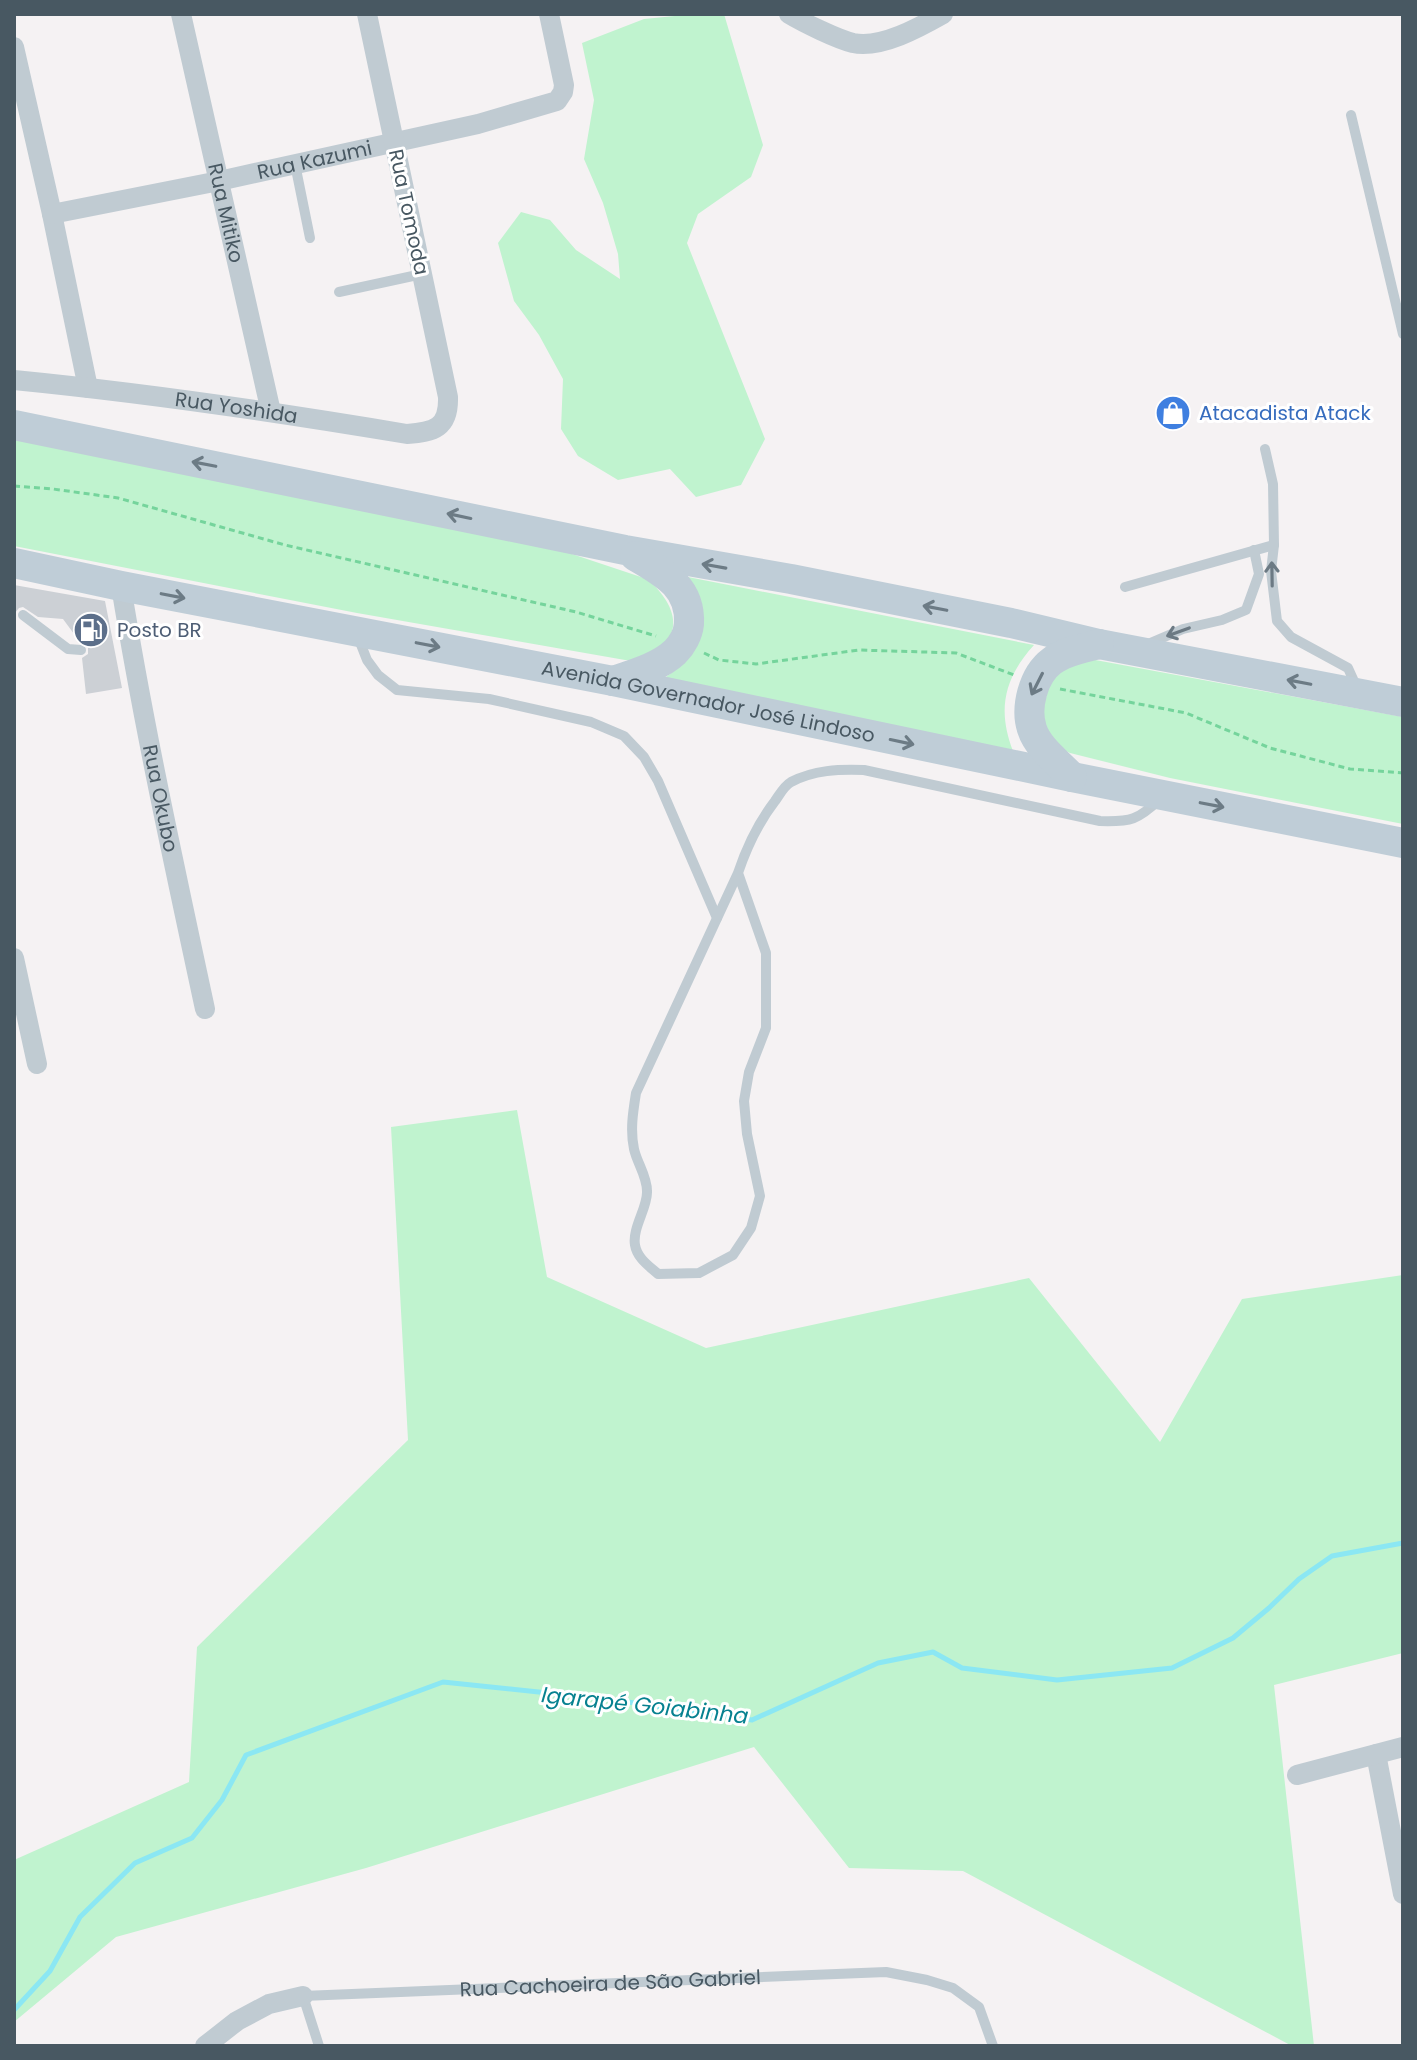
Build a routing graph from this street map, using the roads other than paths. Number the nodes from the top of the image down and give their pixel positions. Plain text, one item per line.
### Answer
1 (181, 14) edge
2 (367, 14) edge
3 (549, 14) edge
4 (789, 14) edge
5 (943, 14) edge
6 (14, 47) edge
7 (1351, 115) dead end
8 (394, 142) junction
9 (295, 164) junction
10 (219, 181) junction
11 (52, 214) junction
12 (310, 238) dead end
13 (422, 274) junction
14 (339, 292) dead end
15 (1403, 334) edge
16 (14, 380) edge
17 (88, 388) junction
18 (449, 409) joint
19 (271, 412) junction
20 (14, 425) edge
21 (1265, 449) dead end
22 (1274, 545) junction
23 (625, 550) junction
24 (1254, 550) junction
25 (14, 563) edge
26 (121, 586) junction
27 (1125, 587) dead end
28 (23, 615) dead end
29 (356, 631) junction
30 (1099, 644) junction
31 (81, 650) dead end
32 (1134, 650) junction
33 (613, 681) junction
34 (1359, 693) junction
35 (1403, 702) edge
36 (1072, 777) junction
37 (1163, 795) junction
38 (1403, 843) edge
39 (738, 873) junction
40 (717, 918) junction
41 (14, 958) edge
42 (205, 1009) dead end
43 (37, 1064) dead end
44 (1403, 1747) edge
45 (1376, 1754) junction
46 (1297, 1775) dead end
47 (1403, 1894) edge
48 (303, 1996) junction
49 (205, 2046) edge
50 (319, 2046) edge
51 (993, 2046) edge

1 - 10 street, Rua Mitiko
2 - 8 street, Rua Tomoda
3 - 8 street, Rua Kazumi
4 - 5 street
6 - 11 street
7 - 15 lane
8 - 9 street, Rua Kazumi
8 - 13 street, Rua Tomoda
9 - 10 street, Rua Kazumi
9 - 12 lane
10 - 11 street, Rua Kazumi
10 - 19 street, Rua Mitiko
11 - 17 street
13 - 14 lane
13 - 18 street, Rua Tomoda
16 - 17 street, Rua Yoshida
17 - 19 street, Rua Yoshida
18 - 19 street, Rua Yoshida
23 -> 20 main road
21 - 22 lane
22 - 24 lane
34 -> 22 lane
30 -> 23 main road
23 - 33 main road
24 - 27 lane
24 -> 32 lane
25 - 26 main road, Avenida Governador José Lindoso
26 -> 29 main road, Avenida Governador José Lindoso
26 - 42 street, Rua Okubo
28 - 31 lane
29 -> 33 main road, Avenida Governador José Lindoso
29 - 40 lane
30 - 32 main road
30 -> 36 main road
34 -> 32 main road
33 -> 36 main road, Avenida Governador José Lindoso
34 - 35 main road
36 - 37 main road, Avenida Governador José Lindoso
37 -> 38 main road, Avenida Governador José Lindoso
37 - 39 lane
39 - 40 lane
39 - 40 lane
41 - 43 street
44 - 45 street
45 - 46 street
45 - 47 street
48 - 49 street, Rua Cachoeira de São Gabriel
48 - 50 lane
48 - 51 lane, Rua Cachoeira de São Gabriel

